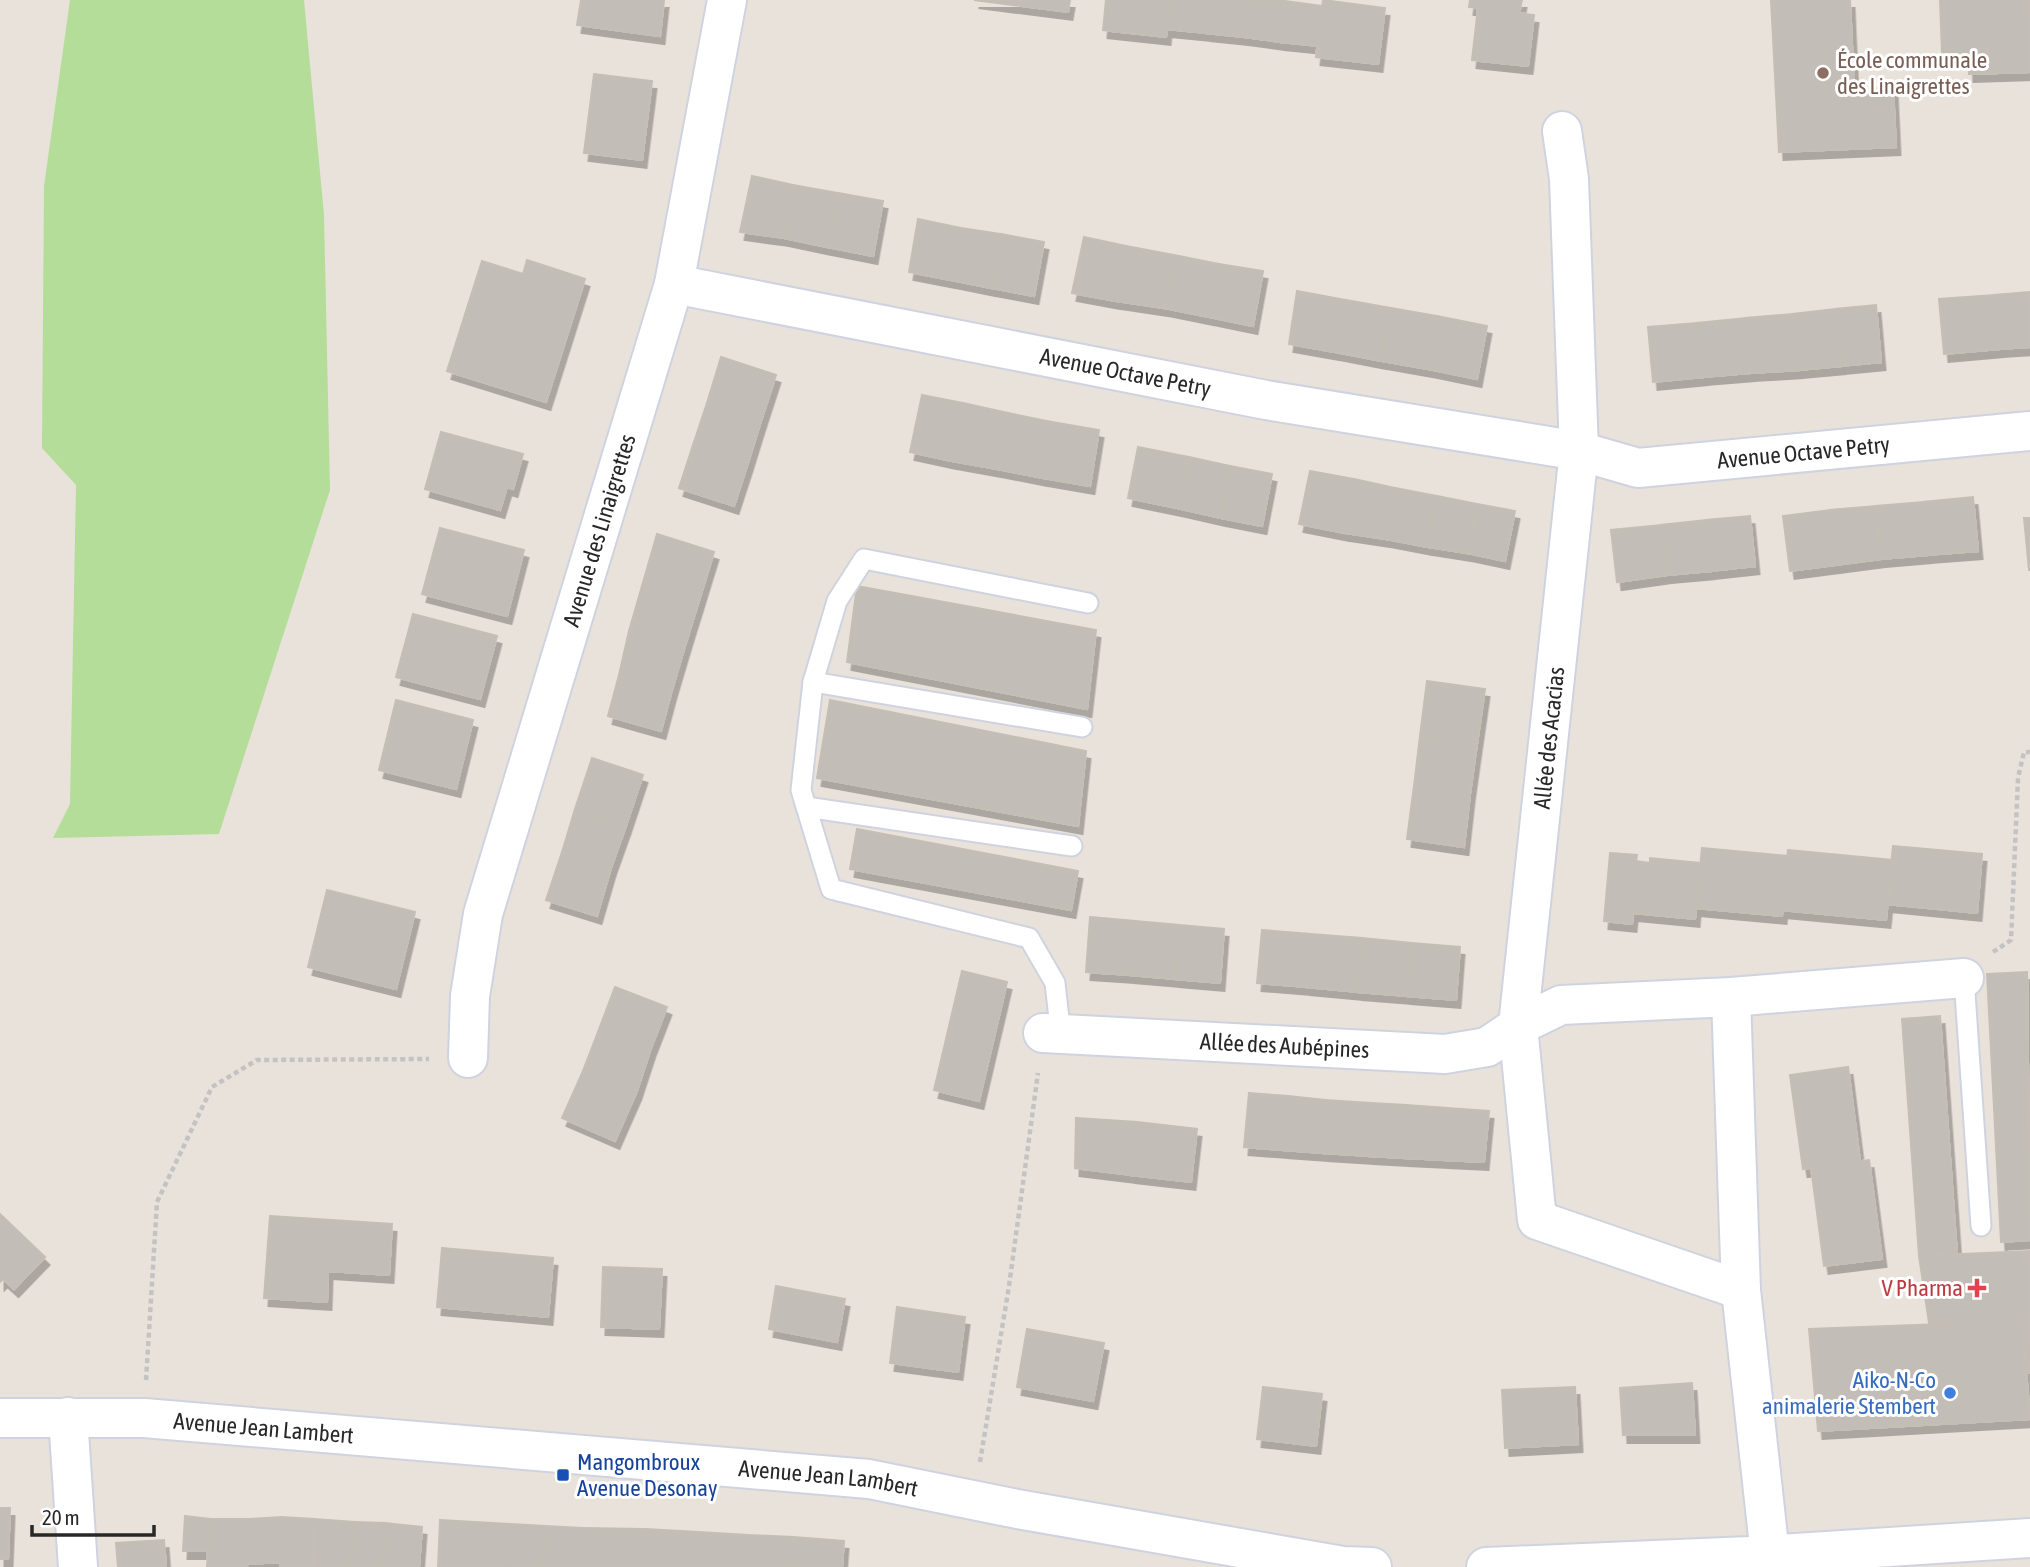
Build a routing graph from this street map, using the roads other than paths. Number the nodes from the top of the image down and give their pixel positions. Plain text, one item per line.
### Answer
1 (727, 0) edge
2 (1562, 131) dead end
3 (674, 284) junction
4 (2030, 431) edge
5 (1579, 451) junction
6 (1088, 603) dead end
7 (813, 682) junction
8 (1082, 727) dead end
9 (806, 807) junction
10 (1072, 846) dead end
11 (1964, 978) joint
12 (1731, 997) junction
13 (1518, 1026) junction
14 (1052, 1034) joint
15 (468, 1058) road end
16 (1981, 1226) dead end
17 (1741, 1290) junction
18 (0, 1413) edge
19 (68, 1417) junction
20 (0, 1418) edge
21 (2030, 1538) edge
22 (1770, 1555) junction
23 (78, 1567) edge
24 (1372, 1567) edge
25 (1486, 1567) edge

1 - 3 street, Avenue des Linaigrettes
2 - 5 street
3 - 5 street, Avenue Octave Petry
3 - 15 street, Avenue des Linaigrettes
4 - 5 street, Avenue Octave Petry
5 - 13 street, Allée des Acacias
6 - 7 lane
7 - 8 lane
7 - 9 lane
9 - 10 lane
9 - 14 lane
11 - 12 street
11 - 16 lane
12 - 13 street
12 - 17 street
13 - 14 street, Allée des Aubépines
13 - 17 street, Allée des Acacias
17 - 22 street
18 - 19 street, Avenue Jean Lambert
19 - 20 street, Avenue Jean Lambert
19 - 23 street
19 - 24 street, Avenue Jean Lambert
21 - 22 street
22 - 25 street

